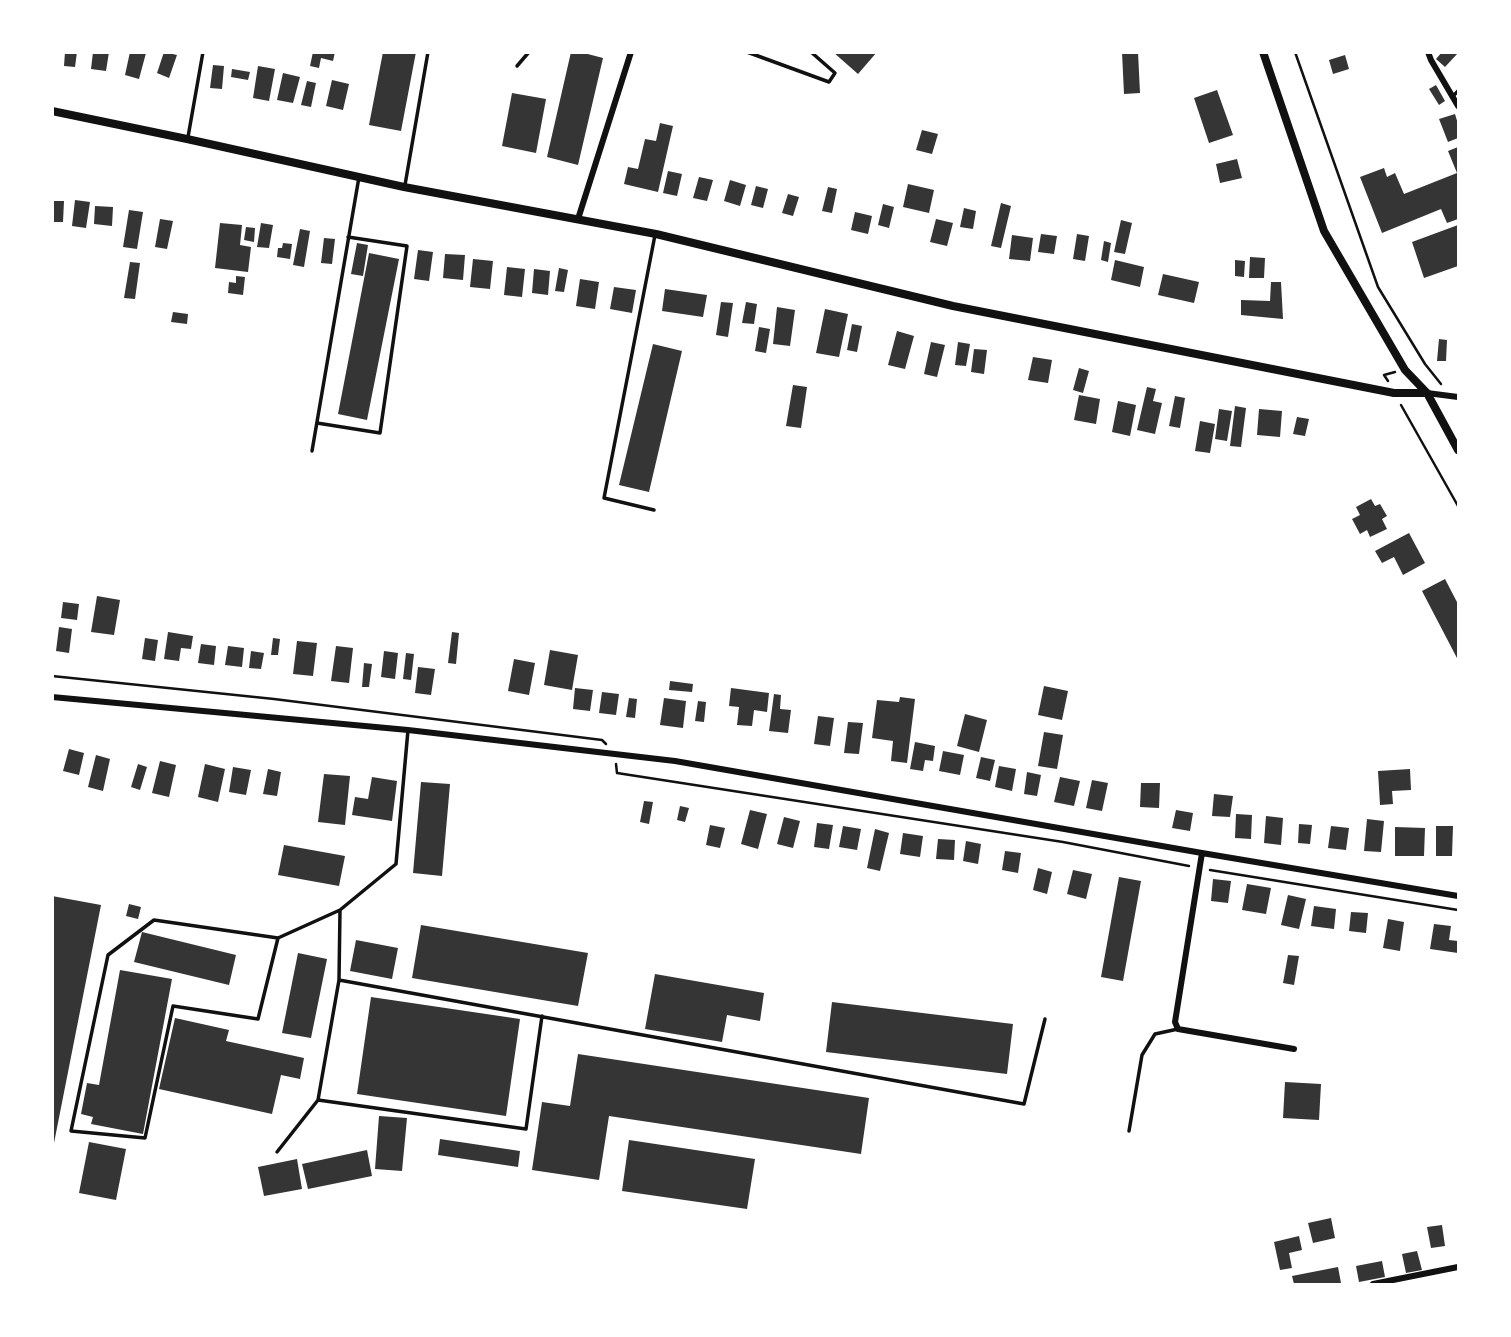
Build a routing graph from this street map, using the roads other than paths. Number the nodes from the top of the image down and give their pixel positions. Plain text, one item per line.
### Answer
1 (203, 52) edge
2 (428, 52) edge
3 (529, 52) edge
4 (631, 52) edge
5 (747, 52) edge
6 (811, 52) edge
7 (1263, 52) edge
8 (1428, 52) edge
9 (517, 66) dead end
10 (1456, 94) edge
11 (1458, 106) edge
12 (52, 111) edge
13 (187, 139) junction
14 (359, 177) junction
15 (404, 187) junction
16 (578, 219) junction
17 (656, 234) junction
18 (348, 237) junction
19 (1427, 393) junction
20 (1458, 397) edge
21 (317, 422) junction
22 (1458, 450) edge
23 (312, 451) dead end
24 (654, 510) dead end
25 (52, 697) edge
26 (408, 730) junction
27 (1202, 853) junction
28 (1458, 896) edge
29 (340, 910) junction
30 (278, 938) junction
31 (339, 980) junction
32 (542, 1016) junction
33 (1045, 1019) dead end
34 (1178, 1029) junction
35 (1294, 1049) dead end
36 (318, 1100) junction
37 (1129, 1131) dead end
38 (277, 1152) dead end
39 (1458, 1267) edge
40 (1373, 1284) edge

1 - 13 lane
2 - 15 lane
3 - 9 lane
4 - 16 street
5 - 6 lane
7 - 19 street
8 - 10 street
10 - 11 street
12 - 13 street
13 - 14 street
14 - 15 street
14 - 18 lane
15 - 16 street
16 - 17 street
17 - 19 street
17 - 24 lane
18 - 21 lane
18 - 21 lane
19 - 20 street
19 - 22 street
21 - 23 lane
25 - 26 street
26 - 27 street
26 - 29 lane
27 - 28 street
27 - 34 street
29 - 30 lane
29 - 31 lane
30 - 30 lane
31 - 32 lane
31 - 36 lane
32 - 33 lane
32 - 36 lane
34 - 35 street
34 - 37 lane
36 - 38 lane
39 - 40 street

